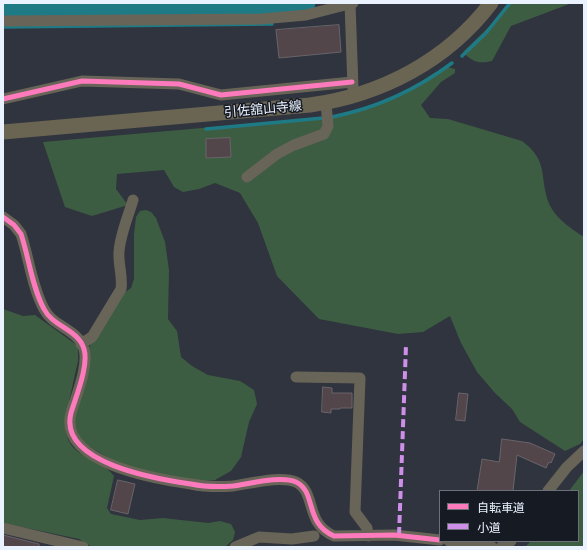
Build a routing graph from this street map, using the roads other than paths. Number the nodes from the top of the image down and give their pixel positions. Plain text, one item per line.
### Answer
1 (351, 3) edge
2 (491, 3) edge
3 (3, 21) edge
4 (354, 89) junction
5 (3, 99) edge
6 (326, 103) junction
7 (3, 132) edge
8 (247, 177) dead end
9 (133, 200) dead end
10 (3, 217) edge
11 (81, 344) junction
12 (296, 377) dead end
13 (584, 451) edge
14 (549, 490) edge
15 (3, 528) edge
16 (368, 536) junction
17 (317, 537) edge
18 (439, 540) edge
19 (457, 542) edge
20 (510, 542) edge
21 (83, 547) edge
22 (235, 547) edge
23 (492, 547) edge
24 (501, 547) edge

1 - 3 street
1 - 4 street
2 - 4 main road, 引佐舘山寺線
4 - 5 street
4 - 6 main road, 引佐舘山寺線
6 - 7 main road, 引佐舘山寺線
6 - 8 street
9 - 11 street
10 - 11 street
11 - 17 street
12 - 16 street
13 - 14 street
15 - 21 street
16 - 17 street
16 - 18 street
17 - 22 street
19 - 23 street
20 - 24 street

